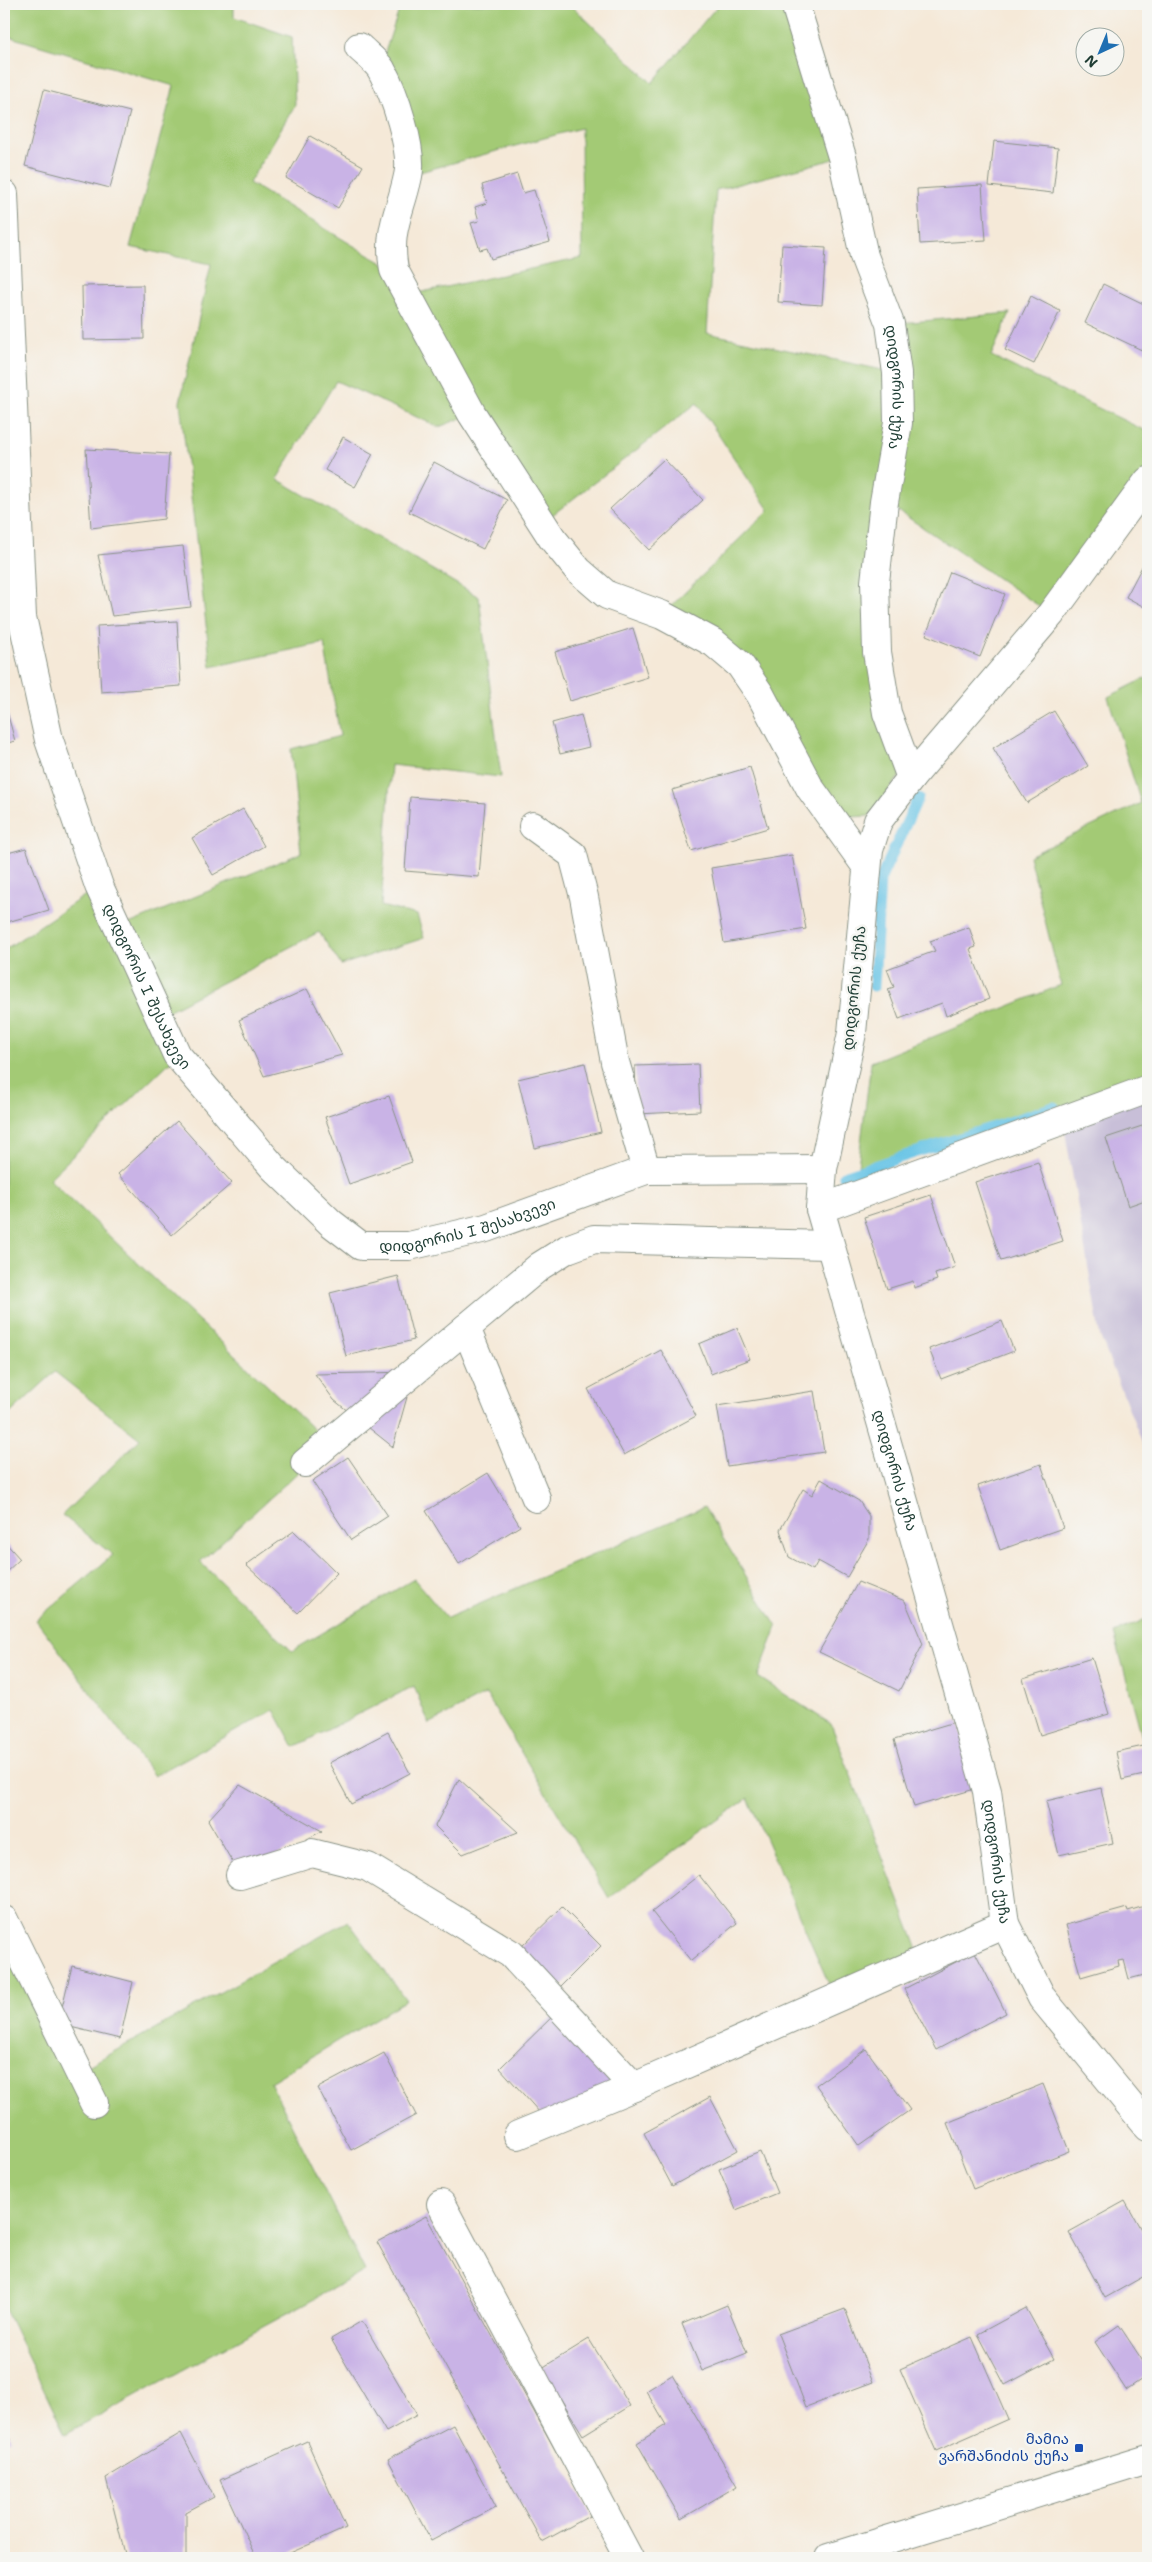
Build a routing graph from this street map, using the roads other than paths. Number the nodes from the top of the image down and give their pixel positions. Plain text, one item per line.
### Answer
1 (795, 4) edge
2 (359, 47) dead end
3 (4, 194) edge
4 (1148, 481) edge
5 (13, 620) edge
6 (911, 778) junction
7 (533, 826) dead end
8 (866, 866) junction
9 (1148, 1089) edge
10 (823, 1169) junction
11 (646, 1170) junction
12 (820, 1209) junction
13 (829, 1245) junction
14 (466, 1328) junction
15 (305, 1463) dead end
16 (536, 1498) dead end
17 (240, 1875) dead end
18 (4, 1920) edge
19 (1005, 1924) junction
20 (634, 2087) junction
21 (94, 2103) dead end
22 (1148, 2128) edge
23 (518, 2135) dead end
24 (441, 2204) dead end
25 (1148, 2460) edge
26 (903, 2547) edge
27 (629, 2558) edge
28 (828, 2558) edge

1 - 6 street, დიდგორის ქუჩა
2 - 8 street
3 - 5 street, დიდგორის I შესახვევი
4 - 6 street, დიდგორის ქუჩა
5 - 11 street, დიდგორის I შესახვევი
6 - 8 street, დიდგორის ქუჩა
7 - 11 street
8 - 10 street, დიდგორის ქუჩა
9 - 12 street
10 - 11 street, დიდგორის I შესახვევი
10 - 12 street, დიდგორის ქუჩა
12 - 13 street, დიდგორის ქუჩა
13 - 14 street
13 - 19 street, დიდგორის ქუჩა
14 - 15 street
14 - 16 street
17 - 20 street
18 - 21 street
19 - 20 street
19 - 22 street, დიდგორის ქუჩა
20 - 23 street
24 - 27 street
25 - 26 street
26 - 28 street

